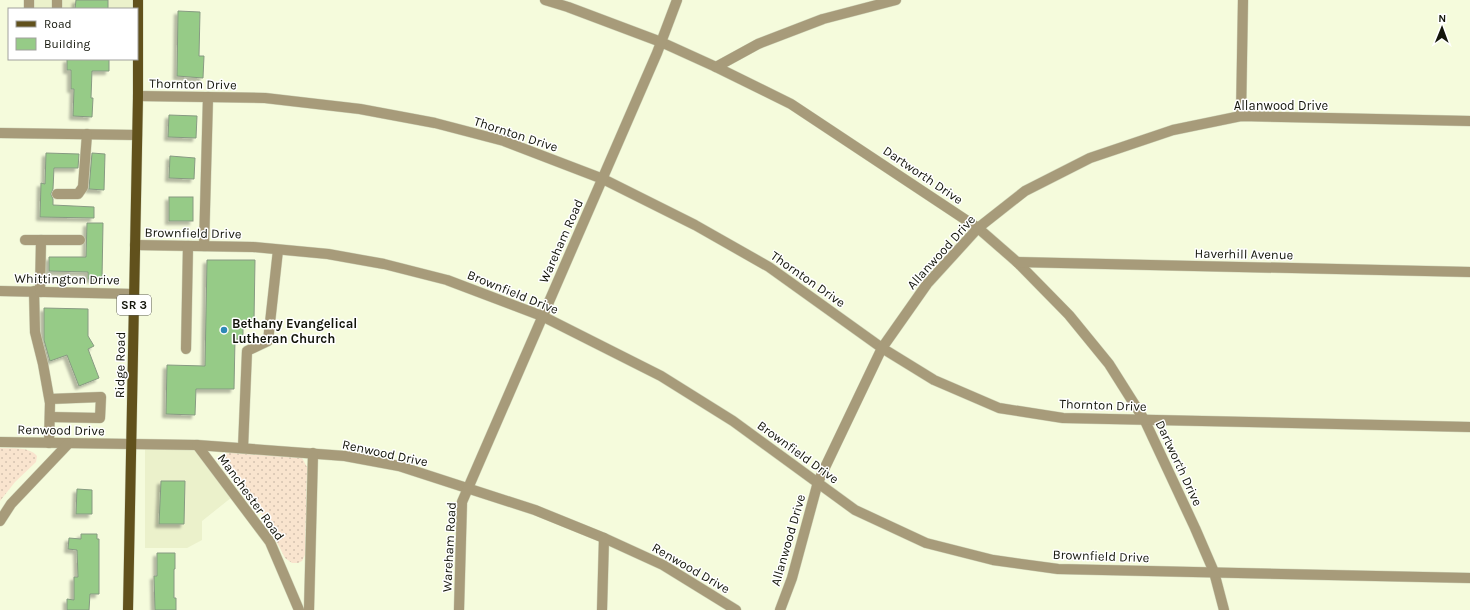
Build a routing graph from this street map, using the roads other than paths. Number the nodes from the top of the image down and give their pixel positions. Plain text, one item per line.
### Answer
1 (545, 0) edge
2 (676, 0) edge
3 (896, 0) edge
4 (1242, 0) edge
5 (661, 42) junction
6 (137, 60) edge
7 (716, 67) junction
8 (138, 96) junction
9 (208, 97) junction
10 (1240, 116) junction
11 (1470, 121) edge
12 (0, 133) edge
13 (87, 134) junction
14 (137, 135) junction
15 (603, 179) junction
16 (57, 194) dead end
17 (978, 228) junction
18 (25, 240) dead end
19 (41, 240) junction
20 (80, 240) dead end
21 (135, 245) junction
22 (188, 246) junction
23 (204, 246) junction
24 (278, 250) junction
25 (1017, 262) junction
26 (1470, 272) edge
27 (0, 291) edge
28 (37, 291) junction
29 (134, 294) junction
30 (542, 316) junction
31 (882, 348) junction
32 (186, 349) dead end
33 (50, 399) junction
34 (50, 417) junction
35 (1145, 420) junction
36 (1470, 427) edge
37 (0, 442) edge
38 (49, 443) junction
39 (69, 443) junction
40 (132, 445) junction
41 (197, 445) junction
42 (243, 448) junction
43 (313, 453) junction
44 (818, 482) junction
45 (468, 487) junction
46 (0, 520) edge
47 (604, 538) junction
48 (1214, 572) junction
49 (1470, 578) edge
50 (128, 610) edge
51 (299, 610) edge
52 (309, 610) edge
53 (459, 610) edge
54 (602, 610) edge
55 (736, 610) edge
56 (780, 610) edge
57 (1224, 610) edge

1 - 5 street, Dartworth Drive
2 - 5 street, Wareham Road
3 - 7 street
4 - 10 street
5 - 7 street, Dartworth Drive
5 - 15 street, Wareham Road
6 - 8 main road, Ridge Road / SR 3
7 - 17 street, Dartworth Drive
8 - 9 street, Thornton Drive
8 - 14 main road, Ridge Road / SR 3
9 - 15 street, Thornton Drive
9 - 23 street
10 - 11 street, Allanwood Drive
10 - 17 street, Allanwood Drive
12 - 13 street
13 - 14 street
13 - 16 street
14 - 21 main road, Ridge Road / SR 3
15 - 30 street, Wareham Road
15 - 31 street, Thornton Drive
17 - 25 street, Dartworth Drive
17 - 31 street, Allanwood Drive
18 - 19 street
19 - 20 street
19 - 28 street
21 - 22 street, Brownfield Drive
21 - 29 main road, Ridge Road / SR 3
22 - 23 street, Brownfield Drive
22 - 32 street
23 - 24 street, Brownfield Drive
24 - 30 street, Brownfield Drive
24 - 42 street
25 - 26 street, Haverhill Avenue
25 - 35 street, Dartworth Drive
27 - 28 street, Whittington Drive
28 - 29 street, Whittington Drive
28 - 33 street
29 - 40 main road, Ridge Road / SR 3
30 - 44 street, Brownfield Drive
30 - 45 street, Wareham Road
31 - 35 street, Thornton Drive
31 - 44 street, Allanwood Drive
33 - 34 street
33 - 34 street
34 - 38 street
35 - 36 street, Thornton Drive
35 - 48 street, Dartworth Drive
37 - 38 street, Renwood Drive
38 - 39 street, Renwood Drive
39 - 40 street, Renwood Drive
39 - 46 street
40 - 41 street, Renwood Drive
40 - 50 main road, Ridge Road / SR 3
41 - 42 street, Renwood Drive
41 - 51 street, Manchester Road
42 - 43 street, Renwood Drive
43 - 45 street, Renwood Drive
43 - 52 street
44 - 48 street, Brownfield Drive
44 - 56 street, Allanwood Drive
45 - 47 street, Renwood Drive
45 - 53 street, Wareham Road
47 - 54 street
47 - 55 street, Renwood Drive
48 - 49 street, Brownfield Drive
48 - 57 street, Dartworth Drive

